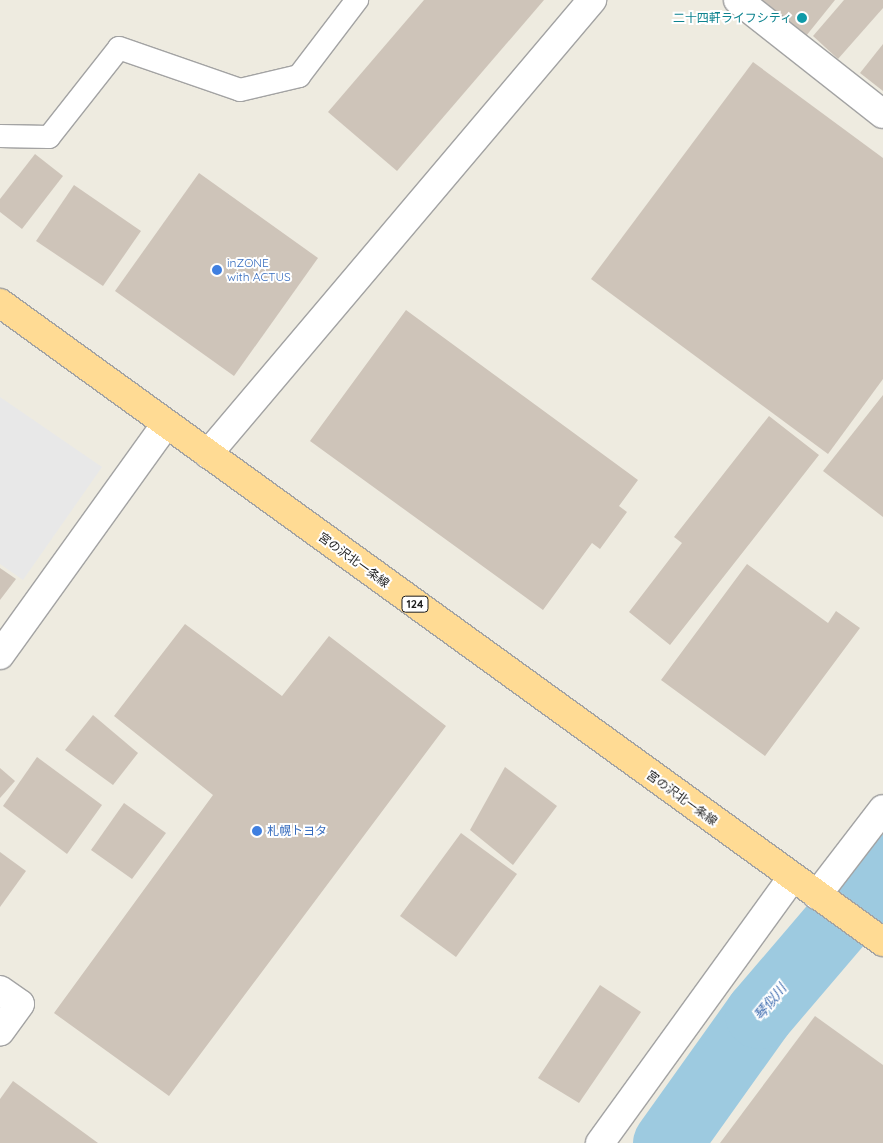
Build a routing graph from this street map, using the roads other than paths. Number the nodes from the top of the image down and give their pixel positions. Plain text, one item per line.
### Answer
1 (357, 0) edge
2 (592, 0) edge
3 (738, 0) edge
4 (883, 114) edge
5 (0, 136) edge
6 (0, 302) edge
7 (166, 424) junction
8 (208, 454) junction
9 (0, 655) edge
10 (883, 809) edge
11 (792, 878) junction
12 (823, 900) junction
13 (883, 942) edge
14 (0, 990) edge
15 (0, 1032) edge
16 (600, 1143) edge

1 - 5 lane
2 - 8 street
3 - 4 street
6 - 7 main road, 宮の沢北一条線 / 124
7 - 8 main road, 宮の沢北一条線 / 124
7 - 9 street
8 - 11 main road, 宮の沢北一条線 / 124
10 - 12 street
11 - 12 main road, 宮の沢北一条線 / 124
11 - 16 street
12 - 13 main road, 124
14 - 15 street

